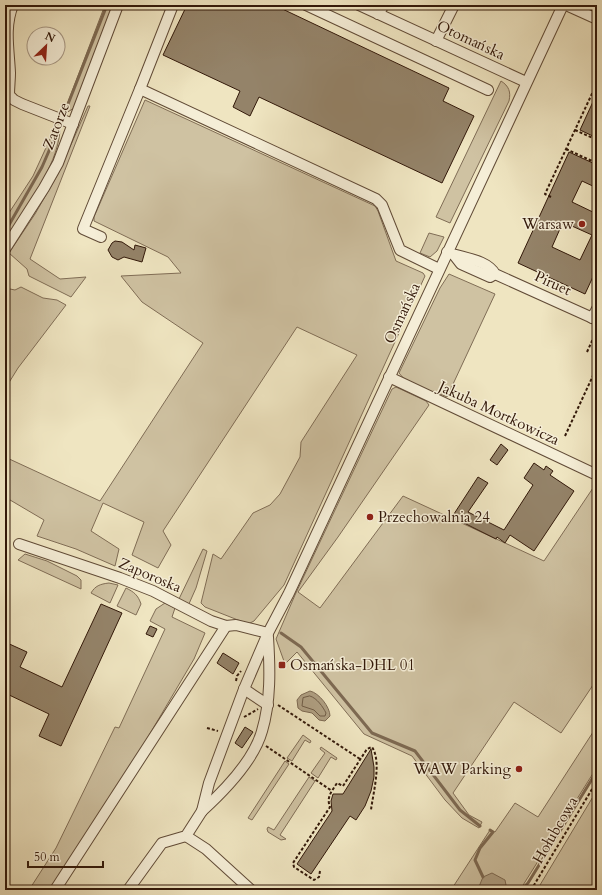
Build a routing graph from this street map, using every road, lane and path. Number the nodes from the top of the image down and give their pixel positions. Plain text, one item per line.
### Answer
1 (13, 5) edge
2 (118, 5) edge
3 (173, 5) edge
4 (306, 5) edge
5 (359, 5) edge
6 (384, 5) edge
7 (454, 5) edge
8 (563, 5) edge
9 (566, 5) edge
10 (378, 14) junction
11 (597, 19) edge
12 (436, 41) junction
13 (526, 82) junction
14 (597, 83) edge
15 (140, 89) junction
16 (488, 90) dead end
17 (73, 124) junction
18 (575, 130) junction
19 (597, 140) edge
20 (566, 149) junction
21 (597, 151) edge
22 (551, 196) dead end
23 (101, 237) dead end
24 (5, 249) edge
25 (451, 254) junction
26 (439, 269) junction
27 (597, 309) edge
28 (595, 319) edge
29 (597, 330) edge
30 (587, 352) dead end
31 (597, 367) edge
32 (389, 377) junction
33 (565, 436) dead end
34 (597, 475) edge
35 (19, 544) dead end
36 (226, 626) junction
37 (268, 633) junction
38 (250, 676) junction
39 (235, 684) dead end
40 (244, 689) junction
41 (268, 705) junction
42 (240, 722) dead end
43 (258, 741) junction
44 (360, 759) junction
45 (597, 781) edge
46 (332, 791) junction
47 (371, 810) dead end
48 (202, 811) junction
49 (186, 836) junction
50 (320, 871) dead end
51 (55, 890) edge
52 (128, 890) edge
53 (251, 890) edge
54 (531, 890) edge

1 - 17 street
2 - 17 street, Zatorze
3 - 15 street
4 - 16 street
5 - 10 street, Otomańska
6 - 10 street
7 - 12 street
8 - 13 street, Osmańska
9 - 11 street
10 - 12 street, Otomańska
12 - 13 street, Otomańska
13 - 25 street, Osmańska
14 - 18 path
15 - 23 street
15 - 26 street
17 - 24 street, Zatorze
18 - 19 path
18 - 20 path
20 - 21 path
20 - 22 path
25 - 26 street, Osmańska
25 - 28 street, Piruet
26 - 32 street, Osmańska
27 - 28 street
29 - 30 path
31 - 33 path
32 - 34 street, Jakuba Mortkowicza
32 - 37 street, Osmańska
35 - 36 street, Zaporoska
36 - 37 street, Zaporoska
36 - 51 street
37 - 38 street, Osmańska
37 - 41 street
38 - 39 path
38 - 40 street, Osmańska
40 - 41 street
40 - 48 street, Osmańska
41 - 42 path
41 - 43 street
41 - 44 path
43 - 46 path
43 - 48 street
44 - 46 path
44 - 47 path
45 - 54 path, Hołubcowa
46 - 50 path
48 - 49 street
49 - 52 street
49 - 53 street

